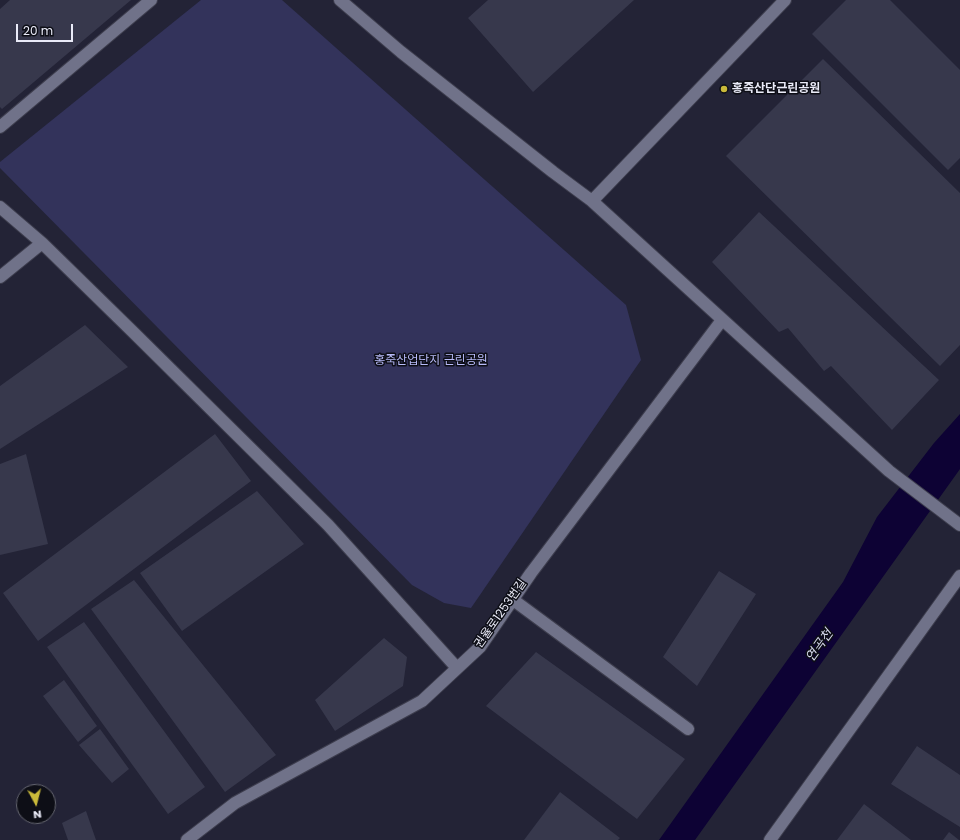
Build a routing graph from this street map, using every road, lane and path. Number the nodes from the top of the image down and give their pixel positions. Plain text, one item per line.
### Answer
1 (151, 0) edge
2 (340, 0) edge
3 (785, 0) edge
4 (0, 127) edge
5 (592, 201) junction
6 (0, 207) edge
7 (42, 243) junction
8 (0, 277) edge
9 (722, 320) junction
10 (956, 522) edge
11 (960, 576) edge
12 (512, 599) junction
13 (457, 668) junction
14 (688, 730) dead end
15 (187, 840) edge
16 (770, 840) edge

1 - 4 lane
2 - 5 lane
3 - 5 lane
5 - 9 lane
6 - 7 lane
7 - 8 lane
7 - 13 lane
9 - 10 lane
9 - 12 lane, 권율로1253번길
11 - 16 lane
12 - 13 lane, 권율로1253번길
12 - 14 lane
13 - 15 lane, 권율로1253번길

